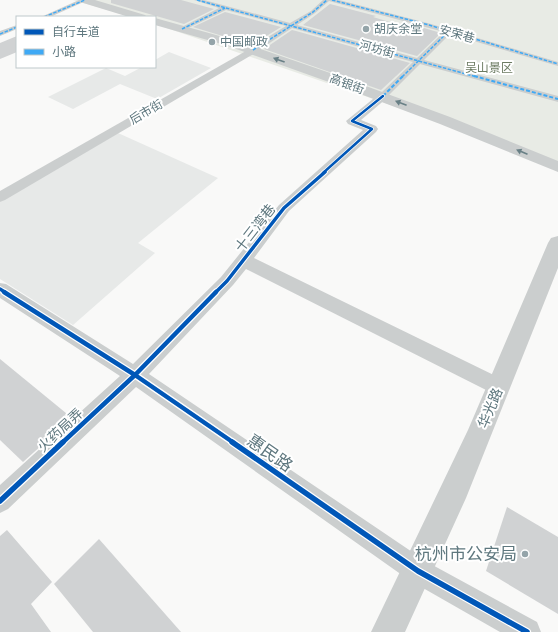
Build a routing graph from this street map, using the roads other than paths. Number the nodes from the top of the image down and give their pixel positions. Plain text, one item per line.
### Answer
1 (84, 0) edge
2 (197, 0) edge
3 (327, 0) edge
4 (332, 0) edge
5 (224, 8) junction
6 (46, 16) edge
7 (138, 16) edge
8 (156, 21) edge
9 (291, 26) junction
10 (16, 27) edge
11 (182, 29) junction
12 (449, 31) junction
13 (0, 34) edge
14 (253, 50) junction
15 (418, 60) junction
16 (558, 64) edge
17 (383, 96) junction
18 (558, 100) edge
19 (558, 167) edge
20 (0, 197) edge
21 (558, 243) edge
22 (243, 260) junction
23 (0, 289) edge
24 (135, 375) junction
25 (499, 387) junction
26 (0, 501) edge
27 (418, 572) junction
28 (388, 632) edge
29 (528, 632) edge

1 - 6 street
1 - 7 street
2 - 5 street, 河坊街
3 - 9 street, 后市街
4 - 12 street, 安荣巷
5 - 9 street, 河坊街
5 - 11 street
8 - 11 street, 高银街
9 - 14 street, 后市街
9 - 15 street, 河坊街
10 - 13 street
11 - 14 street, 高银街
12 - 15 street
12 - 16 street, 安荣巷
17 -> 14 street, 高银街
14 - 20 street, 后市街
15 - 17 street
15 - 18 street, 河坊街
19 -> 17 street, 高银街
17 - 22 street, 十三湾巷
21 - 25 street, 华光路
22 - 24 street, 十三湾巷
22 - 25 street
23 - 24 street, 惠民路
24 - 26 street, 火药局弄
24 - 27 street, 惠民路
25 - 27 street, 华光路
27 - 28 street, 华光路
27 - 29 street, 惠民路

